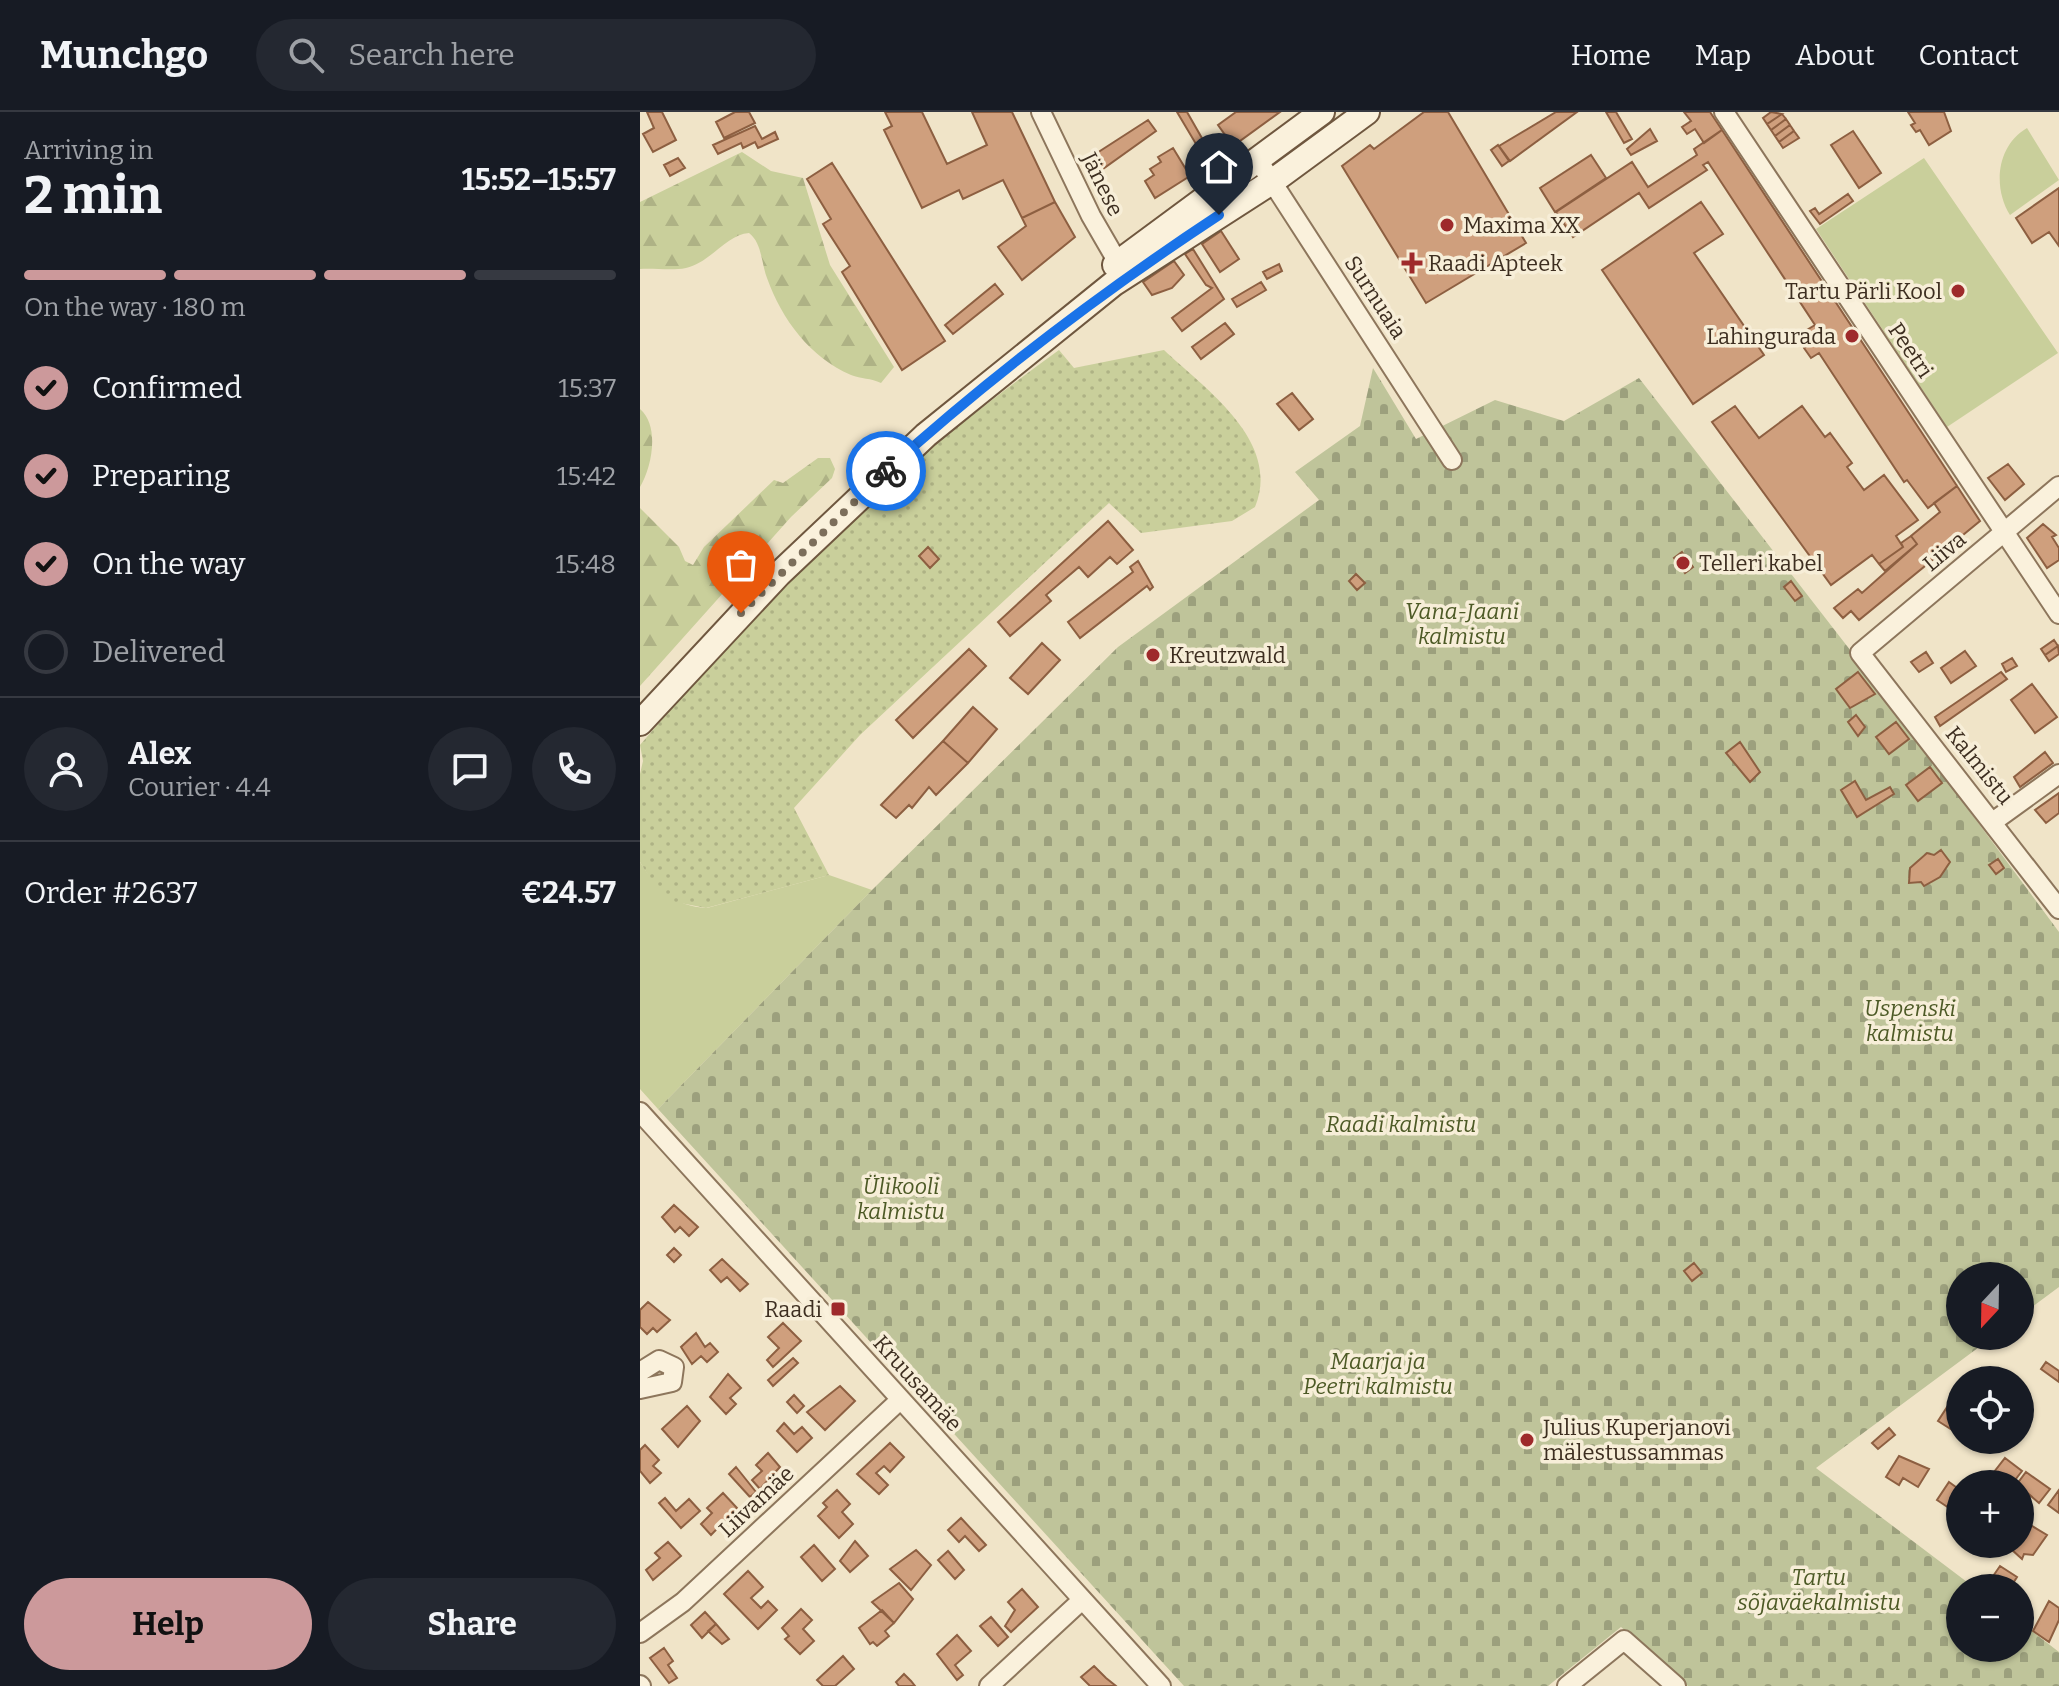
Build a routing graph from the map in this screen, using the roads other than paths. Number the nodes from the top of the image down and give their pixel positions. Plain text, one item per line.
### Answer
1 (1041, 112) edge
2 (1322, 112) edge
3 (1367, 112) edge
4 (1724, 112) edge
5 (1258, 160) junction
6 (1273, 181) junction
7 (1122, 269) junction
8 (1452, 460) dead end
9 (2059, 486) edge
10 (2003, 532) junction
11 (2059, 614) edge
12 (1860, 653) joint
13 (640, 701) edge
14 (640, 723) edge
15 (2059, 774) edge
16 (1994, 821) junction
17 (2059, 909) edge
18 (640, 1112) edge
19 (640, 1372) edge
20 (640, 1389) edge
21 (900, 1400) junction
22 (1082, 1600) junction
23 (640, 1633) edge
24 (989, 1686) edge
25 (1161, 1686) edge
26 (1567, 1686) edge
27 (1676, 1686) edge

1 - 7 street, Jänese
2 - 5 main road
3 - 6 main road
4 - 10 street, Peetri
5 - 6 street, Surnuaia
5 - 7 main road
6 - 7 main road
6 - 8 street, Surnuaia
7 - 13 main road
7 - 14 main road
9 - 10 street, Liiva
10 - 11 street, Peetri
10 - 12 street, Liiva
12 - 16 street, Kalmistu
15 - 16 street
16 - 17 street, Kalmistu
18 - 21 street, Kruusamäe
19 - 20 street
21 - 22 street, Kruusamäe
21 - 23 street, Liivamäe
22 - 24 street
22 - 25 street, Kruusamäe
26 - 27 street

